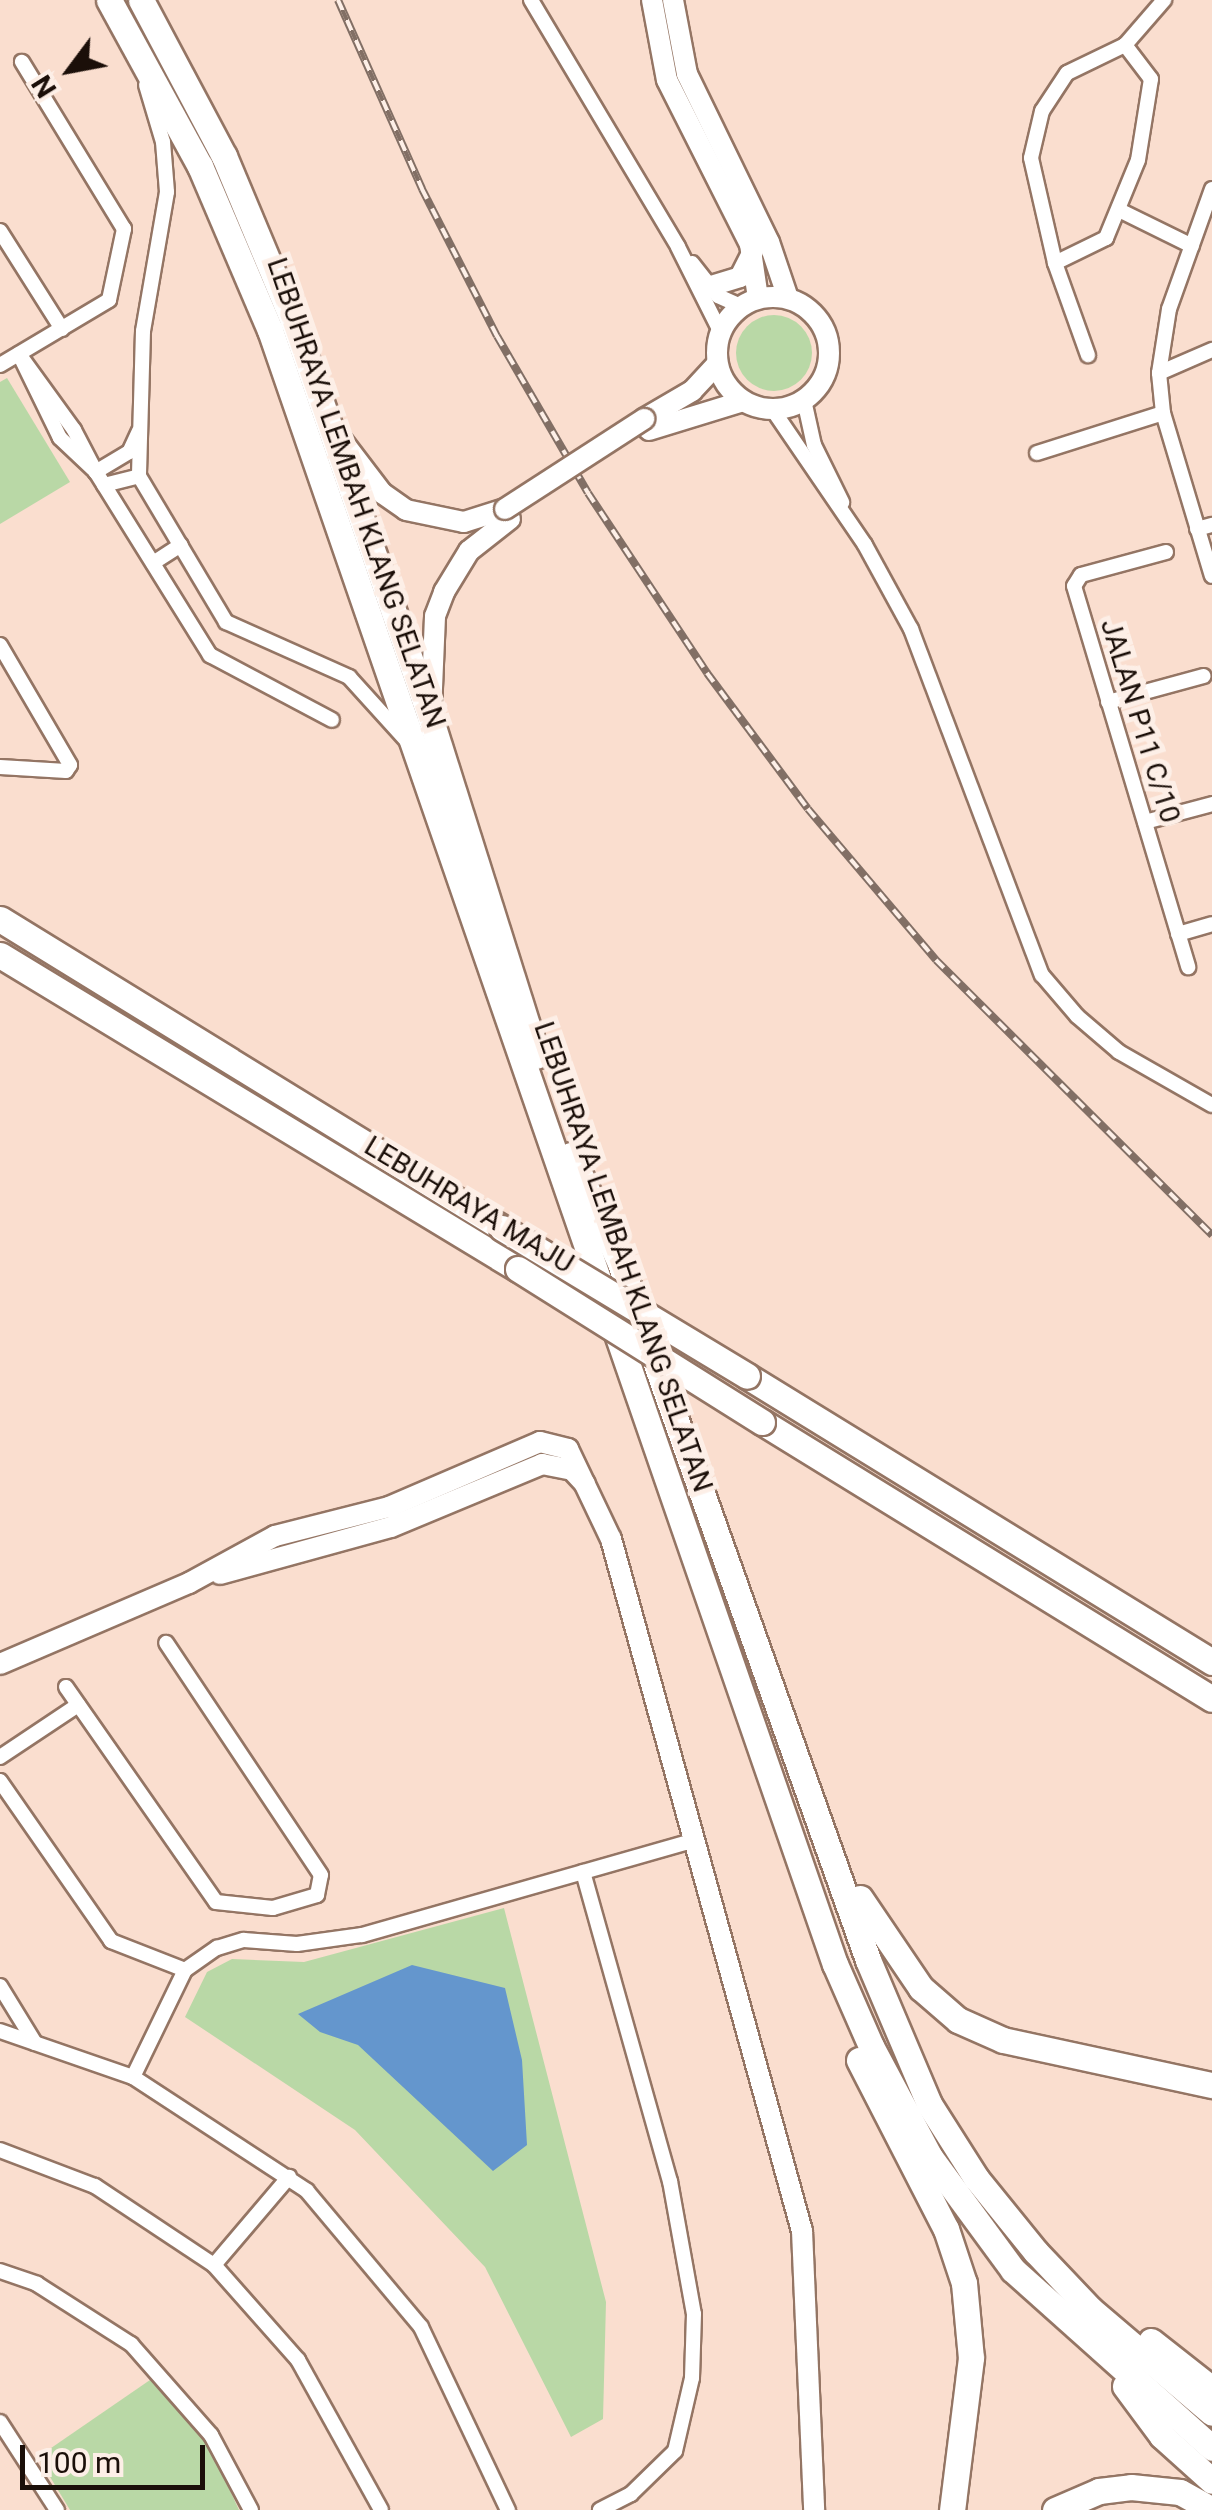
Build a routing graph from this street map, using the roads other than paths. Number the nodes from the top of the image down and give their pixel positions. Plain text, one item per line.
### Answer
1 (108, 0) edge
2 (141, 0) edge
3 (531, 0) edge
4 (652, 0) edge
5 (672, 0) edge
6 (1164, 0) edge
7 (1125, 45) junction
8 (144, 60) junction
9 (22, 62) dead end
10 (1212, 190) edge
11 (1122, 211) junction
12 (0, 231) edge
13 (1192, 246) junction
14 (678, 247) junction
15 (753, 252) junction
16 (1056, 263) junction
17 (711, 286) junction
18 (788, 298) junction
19 (749, 302) junction
20 (62, 329) junction
21 (720, 331) junction
22 (1212, 350) edge
23 (19, 354) junction
24 (1088, 354) dead end
25 (717, 364) junction
26 (0, 365) edge
27 (1159, 373) junction
28 (804, 400) junction
29 (743, 401) junction
30 (773, 410) junction
31 (1163, 414) junction
32 (646, 424) junction
33 (142, 425) junction
34 (330, 425) junction
35 (1037, 453) dead end
36 (139, 476) junction
37 (100, 478) junction
38 (508, 514) junction
39 (853, 526) junction
40 (1204, 527) edge
41 (180, 545) junction
42 (1166, 552) dead end
43 (152, 563) junction
44 (1212, 576) edge
45 (0, 644) edge
46 (1204, 676) dead end
47 (1108, 702) junction
48 (430, 717) junction
49 (332, 720) dead end
50 (413, 746) junction
51 (0, 767) edge
52 (1212, 804) edge
53 (1144, 822) junction
54 (0, 920) edge
55 (1212, 924) edge
56 (1178, 934) junction
57 (0, 955) edge
58 (1188, 968) dead end
59 (1212, 1106) edge
60 (586, 1484) junction
61 (437, 1487) junction
62 (462, 1499) junction
63 (327, 1523) junction
64 (249, 1549) junction
65 (282, 1557) junction
66 (189, 1583) junction
67 (166, 1644) dead end
68 (1212, 1662) edge
69 (0, 1664) edge
70 (66, 1687) dead end
71 (1212, 1699) edge
72 (78, 1705) junction
73 (0, 1757) edge
74 (0, 1781) edge
75 (813, 1810) junction
76 (696, 1840) junction
77 (584, 1872) junction
78 (835, 1964) junction
79 (185, 1970) junction
80 (0, 1986) edge
81 (0, 2031) edge
82 (34, 2044) junction
83 (133, 2077) junction
84 (1212, 2085) edge
85 (0, 2150) edge
86 (289, 2177) junction
87 (214, 2265) junction
88 (0, 2271) edge
89 (1090, 2308) junction
90 (1112, 2364) junction
91 (1212, 2389) edge
92 (1212, 2414) edge
93 (0, 2422) edge
94 (1212, 2448) edge
95 (1212, 2481) edge
96 (56, 2510) edge
97 (251, 2510) edge
98 (380, 2510) edge
99 (508, 2510) edge
100 (600, 2510) edge
101 (814, 2510) edge
102 (952, 2510) edge
103 (1054, 2510) edge
104 (1212, 2510) edge

1 - 8 highway, LEBUHRAYA LEMBAH KLANG SELATAN
2 - 34 highway, LEBUHRAYA LEMBAH KLANG SELATAN
3 - 14 street
4 - 15 street
5 - 18 street
6 - 7 street
7 - 11 street
7 - 16 street
8 - 33 street
8 - 50 highway, LEBUHRAYA LEMBAH KLANG SELATAN
9 - 20 street
10 - 13 street
11 - 13 street
11 - 16 street
12 - 20 street
13 - 27 street
14 - 17 street
14 - 21 street
15 - 17 street
15 - 19 street
16 - 24 street
17 - 19 street
18 - 19 street
18 - 28 street
19 - 21 street
20 - 23 street
21 - 25 street
22 - 27 street
23 - 26 street
23 - 37 street
25 - 29 street
25 - 32 street
27 - 31 street
28 - 30 street
28 - 39 street
29 - 30 street
29 - 32 street
30 - 39 street
31 - 35 street
31 - 40 street
32 - 38 street
33 - 36 street
33 - 37 street
34 - 38 street
34 - 48 highway, LEBUHRAYA LEMBAH KLANG SELATAN
36 - 37 street
36 - 41 street
37 - 43 street
38 - 48 street
39 - 59 street
40 - 44 street
41 - 43 street
41 - 50 street
42 - 47 street, JALAN P11 C/10
43 - 49 street
45 - 51 street
46 - 47 street
47 - 53 street, JALAN P11 C/10
48 - 75 highway, LEBUHRAYA LEMBAH KLANG SELATAN
50 - 78 highway, LEBUHRAYA LEMBAH KLANG SELATAN
52 - 53 street
53 - 56 street, JALAN P11 C/10
54 - 68 highway, LEBUHRAYA MAJU, bridge
55 - 56 street
56 - 58 street, JALAN P11 C/10
57 - 71 highway, LEBUHRAYA MAJU, bridge
60 - 61 street
60 - 62 street
60 - 76 street
61 - 62 street
61 - 63 street
62 - 65 street
63 - 64 street
63 - 65 street
64 - 65 street
64 - 66 street
65 - 66 street
66 - 69 street
67 - 72 street
70 - 72 street
72 - 73 street
74 - 79 street
75 - 84 highway
75 - 89 highway, LEBUHRAYA LEMBAH KLANG SELATAN
76 - 77 street
76 - 101 street
77 - 79 street
77 - 100 street
78 - 90 highway, LEBUHRAYA LEMBAH KLANG SELATAN
78 - 102 highway
79 - 83 street
80 - 82 street
81 - 82 street
82 - 83 street
83 - 86 street
85 - 87 street
86 - 87 street
86 - 99 street
87 - 98 street
88 - 97 street
89 - 91 highway
89 - 92 highway, LEBUHRAYA LEMBAH KLANG SELATAN
90 - 94 highway, LEBUHRAYA LEMBAH KLANG SELATAN
90 - 95 highway
93 - 96 street
103 - 104 highway

